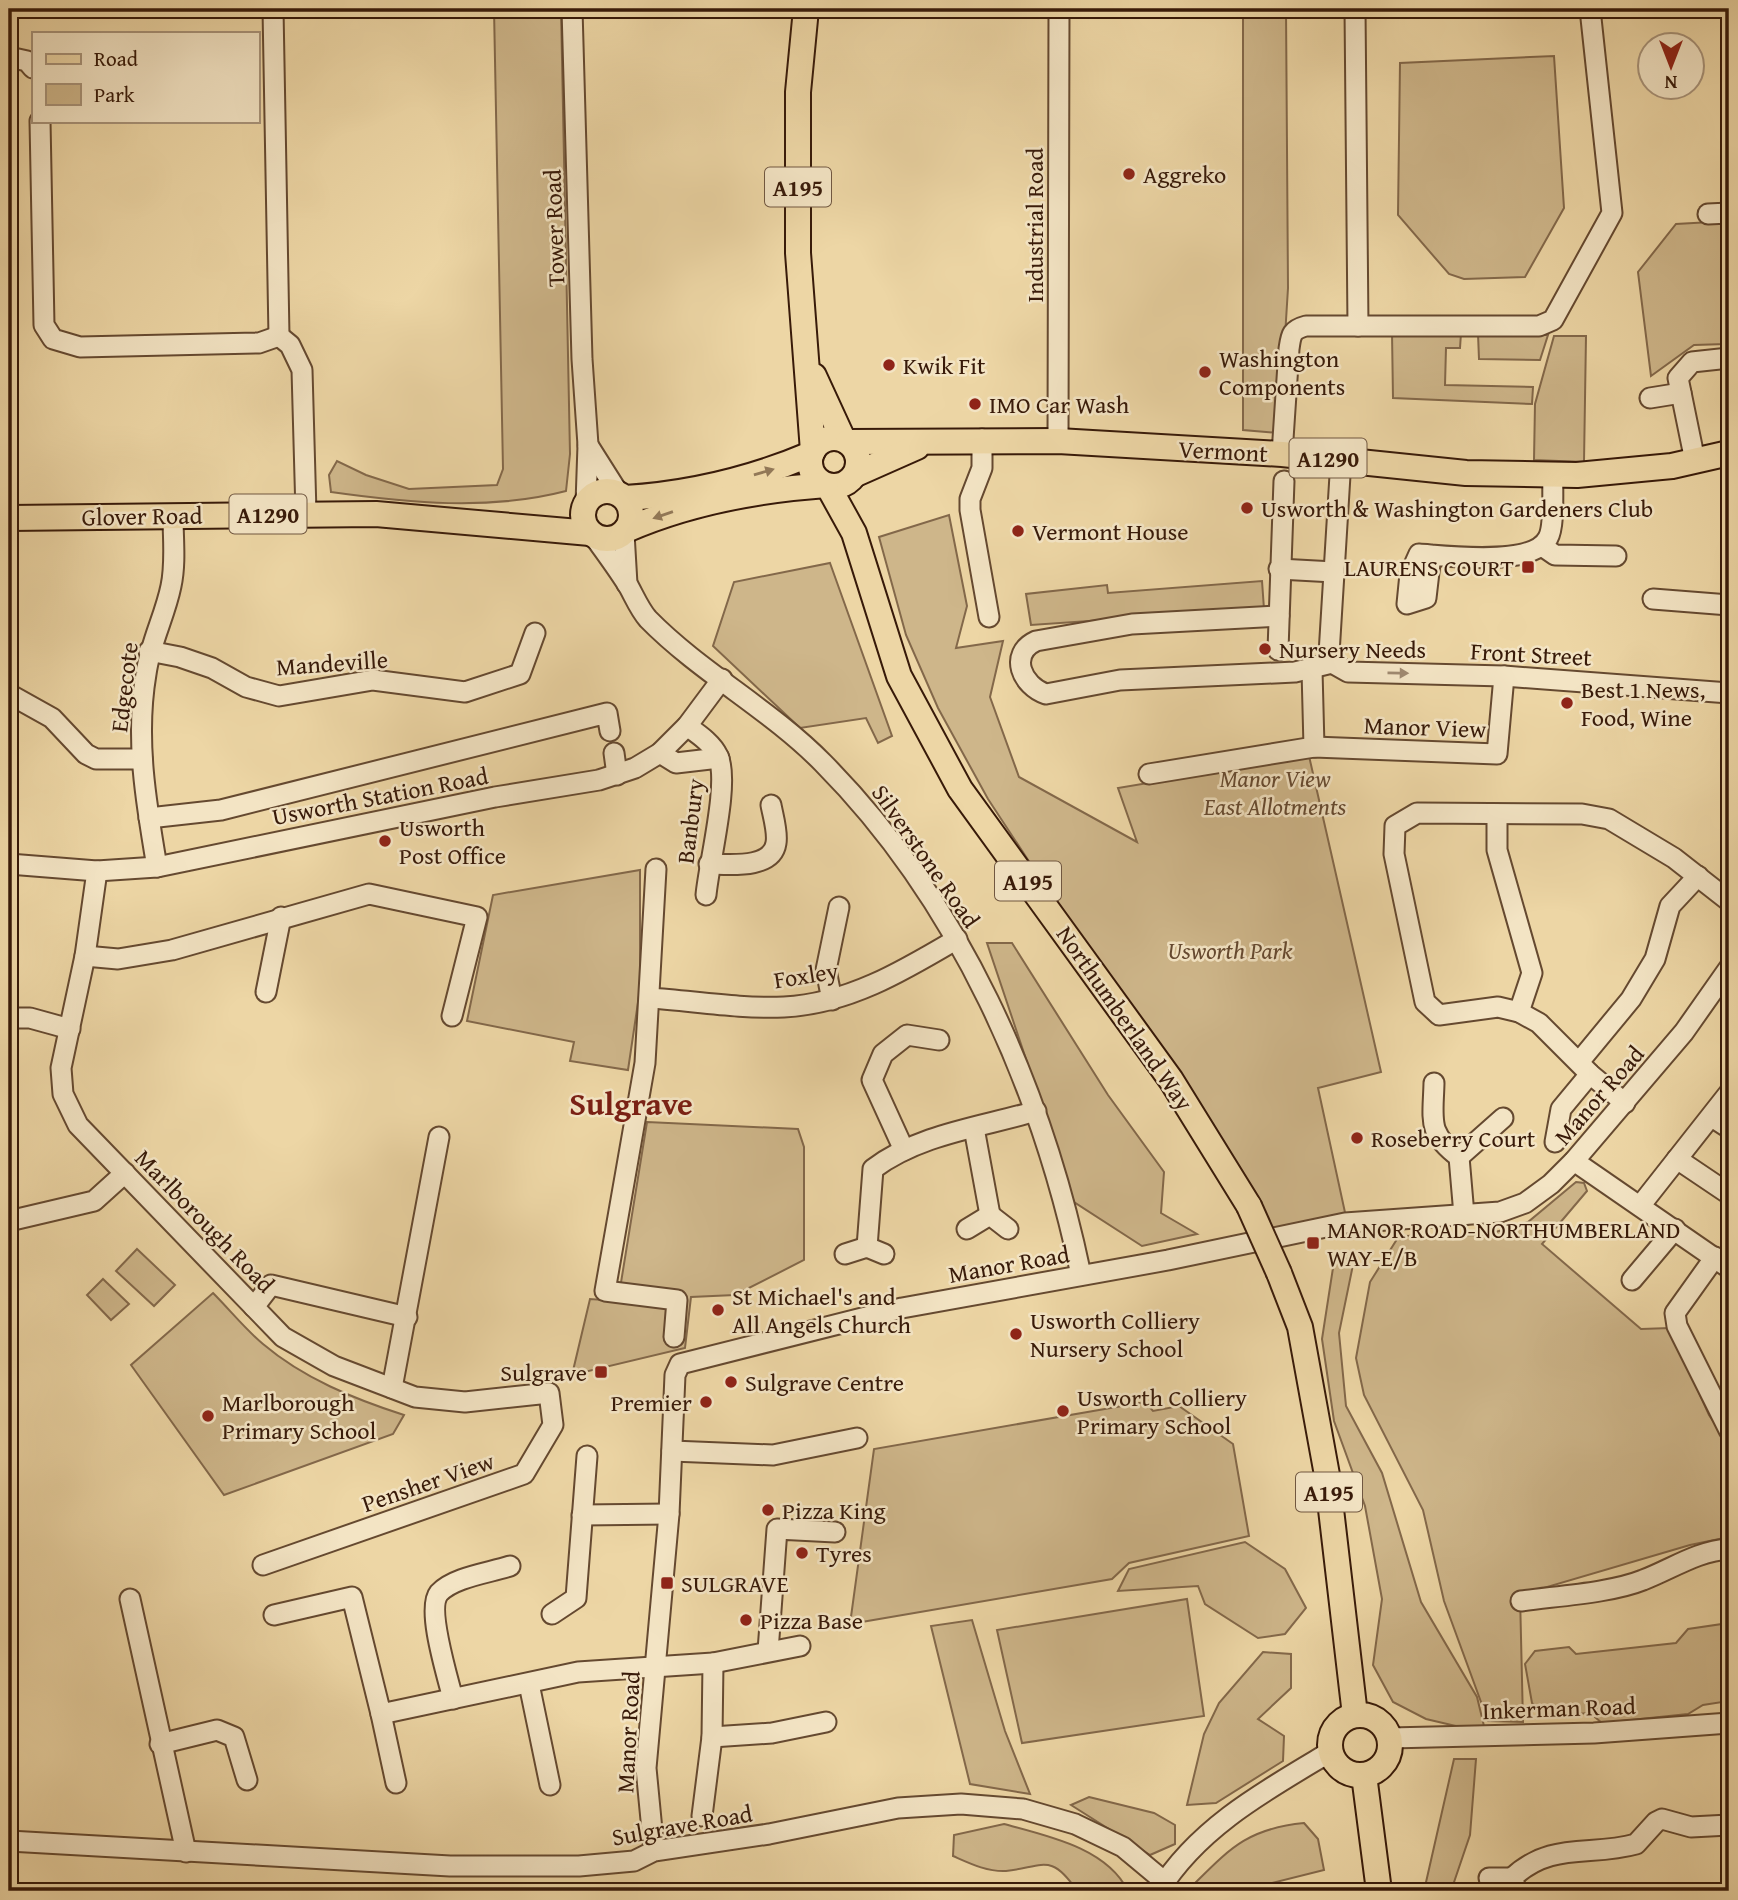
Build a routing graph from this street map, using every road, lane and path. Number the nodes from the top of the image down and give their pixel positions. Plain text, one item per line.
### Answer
1 (273, 9) edge
2 (572, 9) edge
3 (806, 9) edge
4 (1059, 9) edge
5 (1355, 9) edge
6 (1590, 9) edge
7 (9, 57) edge
8 (32, 67) edge
9 (40, 122) edge
10 (1729, 213) edge
11 (1708, 214) dead end
12 (1358, 326) junction
13 (279, 336) junction
14 (1729, 358) edge
15 (809, 366) junction
16 (1681, 393) junction
17 (1650, 398) dead end
18 (982, 439) junction
19 (846, 441) junction
20 (1058, 441) junction
21 (924, 444) junction
22 (588, 445) junction
23 (812, 452) junction
24 (1729, 453) edge
25 (1282, 454) junction
26 (1341, 459) junction
27 (1695, 461) junction
28 (1553, 473) junction
29 (855, 475) junction
30 (1284, 481) dead end
31 (827, 485) junction
32 (622, 496) junction
33 (306, 513) junction
34 (173, 516) junction
35 (9, 518) edge
36 (588, 520) junction
37 (625, 531) junction
38 (854, 533) junction
39 (1542, 546) junction
40 (1431, 555) dead end
41 (1616, 556) dead end
42 (1279, 569) junction
43 (1334, 572) junction
44 (628, 585) junction
45 (1653, 599) dead end
46 (1729, 605) edge
47 (1279, 616) junction
48 (989, 617) dead end
49 (535, 633) dead end
50 (1279, 650) dead end
51 (149, 652) junction
52 (1332, 663) junction
53 (1312, 670) junction
54 (1504, 676) junction
55 (722, 679) junction
56 (1729, 693) edge
57 (9, 694) edge
58 (609, 722) dead end
59 (687, 726) junction
60 (1314, 747) junction
61 (614, 753) dead end
62 (660, 753) junction
63 (719, 758) junction
64 (142, 759) junction
65 (1149, 774) dead end
66 (617, 775) junction
67 (771, 805) dead end
68 (1497, 814) junction
69 (149, 818) junction
70 (9, 864) edge
71 (709, 864) junction
72 (157, 867) junction
73 (656, 869) dead end
74 (97, 871) junction
75 (1698, 876) junction
76 (706, 895) dead end
77 (1729, 901) edge
78 (839, 906) dead end
79 (281, 917) junction
80 (957, 939) junction
81 (85, 956) junction
82 (1729, 968) edge
83 (266, 992) dead end
84 (650, 998) junction
85 (832, 1000) junction
86 (1518, 1012) junction
87 (452, 1016) dead end
88 (9, 1018) edge
89 (70, 1029) junction
90 (939, 1040) dead end
91 (1584, 1068) junction
92 (1434, 1083) dead end
93 (1729, 1093) edge
94 (1625, 1103) junction
95 (1036, 1111) junction
96 (1712, 1117) junction
97 (1503, 1118) dead end
98 (974, 1128) junction
99 (1729, 1128) edge
100 (439, 1137) dead end
101 (1555, 1142) dead end
102 (904, 1150) junction
103 (1459, 1157) junction
104 (1677, 1159) junction
105 (1574, 1161) junction
106 (125, 1173) junction
107 (1729, 1194) edge
108 (1640, 1206) junction
109 (990, 1215) junction
110 (1464, 1215) junction
111 (9, 1221) edge
112 (967, 1229) dead end
113 (1008, 1229) dead end
114 (1675, 1229) junction
115 (845, 1254) dead end
116 (1722, 1263) edge
117 (1081, 1275) junction
118 (1632, 1280) dead end
119 (254, 1307) junction
120 (407, 1317) junction
121 (674, 1337) dead end
122 (392, 1388) junction
123 (548, 1393) joint
124 (1729, 1430) edge
125 (857, 1438) dead end
126 (671, 1451) junction
127 (587, 1456) dead end
128 (669, 1514) junction
129 (582, 1515) junction
130 (835, 1532) dead end
131 (1729, 1549) edge
132 (263, 1565) dead end
133 (510, 1566) dead end
134 (130, 1599) dead end
135 (1521, 1601) dead end
136 (552, 1614) dead end
137 (274, 1615) dead end
138 (800, 1646) dead end
139 (768, 1651) junction
140 (713, 1663) junction
141 (656, 1666) junction
142 (529, 1684) junction
143 (453, 1699) junction
144 (381, 1714) junction
145 (1355, 1715) junction
146 (826, 1722) dead end
147 (1729, 1723) edge
148 (712, 1737) junction
149 (1390, 1738) junction
150 (160, 1744) junction
151 (1330, 1752) junction
152 (1364, 1775) junction
153 (247, 1780) dead end
154 (396, 1783) dead end
155 (550, 1785) dead end
156 (702, 1816) dead end
157 (1729, 1825) edge
158 (9, 1840) edge
159 (654, 1851) junction
160 (186, 1852) junction
161 (1489, 1878) dead end
162 (1515, 1885) edge
163 (1162, 1886) edge
164 (1379, 1891) edge

1 - 13 street
2 - 22 street, Tower Road
3 - 15 main road, A195
4 - 20 street, Industrial Road
5 - 12 street
6 - 12 street
7 - 8 street
9 - 13 street
10 - 11 street
12 - 25 street
13 - 33 street
14 - 16 street
15 - 19 main road, A195
15 - 23 main road, A195
16 - 17 street
16 - 27 street
18 - 20 main road, Vermont / A1290
18 - 21 main road, Vermont / A1290
18 - 48 street
19 - 21 main road, Vermont / A1290
19 - 23 main road
19 - 29 main road, A195
20 - 25 main road, Vermont / A1290
21 - 29 main road, Vermont / A1290
22 - 32 street, Tower Road
22 - 36 street, Tower Road
23 - 31 main road, A195
32 -> 23 main road, A1290
24 - 27 main road, Vermont / A1290
25 - 26 main road, Vermont / A1290
26 - 28 main road, Vermont / A1290
26 - 43 street
27 - 28 main road, Vermont / A1290
28 - 39 street
29 - 31 main road
29 - 38 main road, Northumberland Way / A195
30 - 42 street
31 -> 37 main road, A1290
31 - 38 main road, Northumberland Way / A195
32 - 36 main road, A1290
32 - 37 main road
33 - 34 main road, Glover Road / A1290
33 - 36 main road, Glover Road / A1290
34 - 35 main road, Glover Road / A1290
34 - 51 street, Edgecote
36 - 37 main road, A1290
36 - 44 street, Silverstone Road
37 - 44 street, Silverstone Road
38 - 145 main road, Northumberland Way / A195, bridge
39 - 40 street
39 - 41 street
42 - 43 street
42 - 47 street
43 - 52 street
44 - 55 street, Silverstone Road
45 - 46 street
47 - 50 street
47 - 53 street
49 - 51 street, Mandeville
51 - 64 street, Edgecote
52 - 53 street
52 -> 54 street, Front Street
53 - 60 street
54 - 56 street, Front Street
54 - 60 street, Manor View
55 - 59 street, Usworth Station Road
55 - 80 street, Silverstone Road
57 - 64 street
58 - 69 street
59 - 62 street, Usworth Station Road
59 - 63 street, Banbury
60 - 65 street
61 - 66 street
62 - 63 street
62 - 66 street, Usworth Station Road
63 - 71 street, Banbury
64 - 69 street, Edgecote
66 - 72 street, Usworth Station Road
67 - 71 street
68 - 75 street
68 - 86 street
68 - 86 street
69 - 72 street, Edgecote
70 - 74 street, Usworth Station Road
71 - 76 street, Banbury
72 - 74 street, Usworth Station Road
73 - 84 street
74 - 81 street, Marlborough Road
75 - 77 street
75 - 91 street
78 - 85 street
79 - 81 street
79 - 83 street
79 - 87 street
80 - 85 street, Foxley
80 - 95 street, Silverstone Road
81 - 89 street, Marlborough Road
82 - 94 street, Manor Road
84 - 85 street, Foxley
84 - 121 street
86 - 91 street
88 - 89 street
89 - 106 street, Marlborough Road
90 - 102 street
91 - 94 street
91 - 101 street
92 - 103 street
93 - 96 street
94 - 105 street, Manor Road
95 - 98 street
95 - 117 street, Silverstone Road
96 - 99 street
96 - 104 street
97 - 103 street
98 - 102 street
98 - 109 street
100 - 120 street
102 - 115 street
103 - 110 street
104 - 107 street
104 - 108 street
105 - 108 street
105 - 110 street, Manor Road
106 - 111 street
106 - 119 street, Marlborough Road
108 - 114 street
109 - 112 street
109 - 113 street
110 - 117 street, Manor Road
114 - 116 street
114 - 118 street
116 - 124 street
117 - 126 street, Manor Road
119 - 120 street
119 - 122 street, Marlborough Road
120 - 122 street
122 - 123 street, Marlborough Road
123 - 132 street, Pensher View
125 - 126 street
126 - 128 street, Manor Road
127 - 129 street
128 - 129 street
128 - 141 street, Manor Road
129 - 136 street
130 - 139 street
131 - 135 street
133 - 143 street
134 - 150 street
137 - 144 street
138 - 139 street
139 - 140 street
140 - 141 street
140 - 148 street
141 - 142 street
141 - 159 street, Manor Road
142 - 143 street
142 - 155 street
143 - 144 street
144 - 154 street
145 - 149 main road
145 - 151 main road
146 - 148 street
147 - 149 street, Inkerman Road
148 - 156 street
149 - 152 main road
150 - 153 street
150 - 160 street
151 - 152 main road
151 - 163 street
152 - 164 main road
157 - 162 street
158 - 160 street, Sulgrave Road
159 - 160 street, Sulgrave Road
159 - 163 street, Sulgrave Road
161 - 162 street

